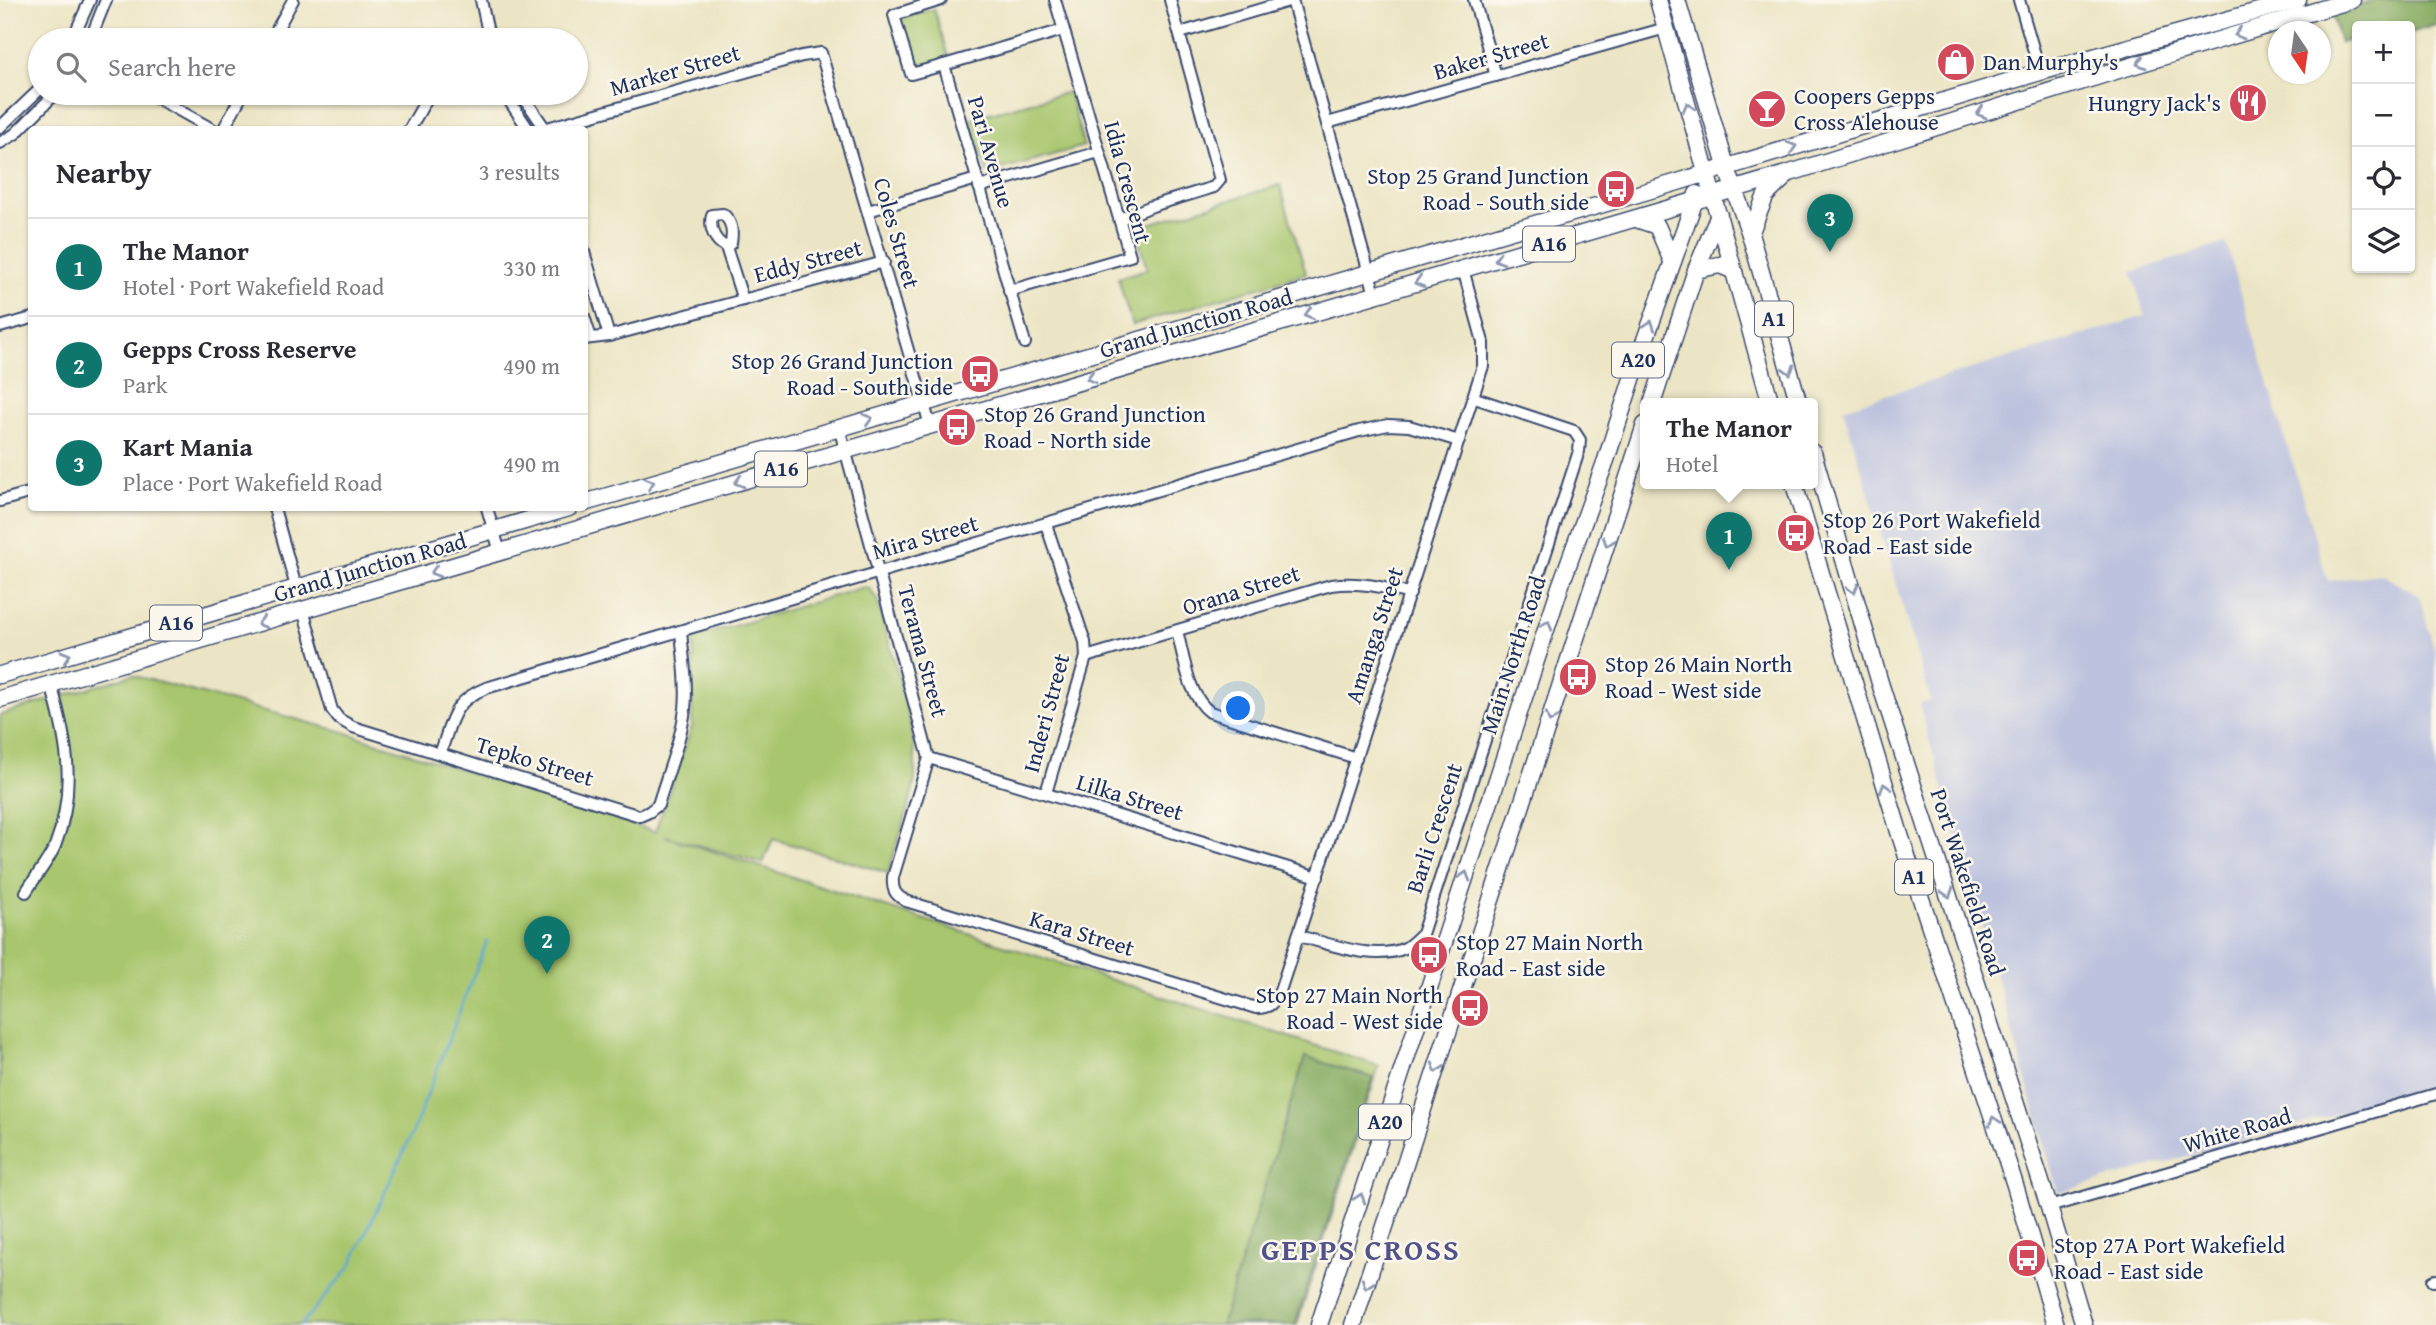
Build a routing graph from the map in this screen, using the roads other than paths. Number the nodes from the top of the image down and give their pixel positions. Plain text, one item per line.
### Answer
1 (90, 0) edge
2 (106, 0) edge
3 (293, 0) edge
4 (481, 0) edge
5 (941, 0) edge
6 (1055, 0) edge
7 (1170, 0) edge
8 (1292, 0) edge
9 (1474, 0) edge
10 (1658, 0) edge
11 (1677, 0) edge
12 (2019, 0) edge
13 (2298, 0) edge
14 (2352, 0) edge
15 (77, 28) edge
16 (95, 28) edge
17 (278, 28) edge
18 (487, 28) edge
19 (1666, 28) junction
20 (1063, 30) junction
21 (1180, 33) junction
22 (821, 53) joint
23 (944, 65) junction
24 (2040, 72) junction
25 (1496, 76) junction
26 (2046, 92) junction
27 (28, 100) edge
28 (43, 105) edge
29 (170, 105) edge
30 (237, 105) edge
31 (423, 105) edge
32 (512, 105) edge
33 (528, 105) edge
34 (1327, 123) junction
35 (208, 126) edge
36 (225, 126) edge
37 (411, 126) edge
38 (525, 126) edge
39 (541, 126) edge
40 (554, 126) edge
41 (0, 127) edge
42 (0, 143) edge
43 (1099, 152) junction
44 (1726, 166) junction
45 (1793, 172) junction
46 (1706, 173) junction
47 (978, 183) junction
48 (1734, 189) junction
49 (1713, 195) junction
50 (1694, 201) junction
51 (868, 211) junction
52 (1718, 216) junction
53 (1634, 218) junction
54 (1120, 219) junction
55 (1750, 234) junction
56 (1472, 241) junction
57 (726, 247) dead end
58 (1439, 251) junction
59 (1672, 261) junction
60 (884, 262) junction
61 (588, 265) edge
62 (1463, 270) junction
63 (1696, 270) junction
64 (1369, 271) junction
65 (1734, 271) junction
66 (1010, 291) junction
67 (1375, 294) junction
68 (743, 300) junction
69 (28, 319) edge
70 (0, 327) edge
71 (609, 336) junction
72 (588, 339) edge
73 (1024, 343) dead end
74 (1475, 398) junction
75 (1654, 398) edge
76 (1769, 398) edge
77 (1797, 398) edge
78 (923, 402) junction
79 (930, 425) junction
80 (839, 427) junction
81 (1640, 440) edge
82 (1459, 441) junction
83 (846, 450) junction
84 (1606, 460) junction
85 (1631, 468) junction
86 (1818, 473) edge
87 (1796, 489) edge
88 (28, 493) edge
89 (0, 501) edge
90 (588, 502) edge
91 (276, 511) edge
92 (488, 511) edge
93 (559, 511) edge
94 (1046, 524) junction
95 (493, 530) junction
96 (500, 552) junction
97 (880, 572) junction
98 (296, 587) junction
99 (1410, 594) junction
100 (303, 610) junction
101 (681, 631) junction
102 (1177, 631) junction
103 (1086, 657) junction
104 (0, 675) edge
105 (0, 681) edge
106 (51, 684) junction
107 (0, 699) edge
108 (440, 754) junction
109 (929, 758) junction
110 (1356, 758) junction
111 (1046, 793) junction
112 (1927, 828) junction
113 (1900, 835) junction
114 (1318, 877) junction
115 (26, 892) dead end
116 (1298, 936) junction
117 (1267, 1008) joint
118 (2436, 1094) edge
119 (2015, 1185) junction
120 (2049, 1207) junction
121 (2036, 1257) junction
122 (1319, 1325) edge
123 (1353, 1325) edge
124 (2056, 1325) edge
125 (2084, 1325) edge

1 - 15 street
2 - 16 street
3 - 17 street
4 - 18 street
5 - 23 street
6 - 20 street, Idia Crescent
7 - 21 street
8 - 21 street
8 - 34 street
9 - 25 street
10 - 19 highway, A1
11 - 44 highway, A1
12 - 24 street
13 - 24 highway, Grand Junction Road / A16
14 -> 26 highway, Grand Junction Road / A16
19 - 25 street, Baker Street
46 -> 19 highway, A1
20 - 23 street
20 - 43 street, Idia Crescent
21 - 54 street
22 - 40 street, Marker Street
22 - 51 street, Coles Street
23 - 47 street, Pari Avenue
24 - 26 highway
44 -> 24 highway, Grand Junction Road / A16
25 - 34 street, Baker Street
26 -> 45 highway, Grand Junction Road / A16
27 - 41 street
28 - 42 street
29 - 35 street
30 - 36 street
31 - 37 street
32 - 38 street
33 - 39 street
34 - 64 street
43 - 47 street
43 - 54 street, Idia Crescent
44 - 46 highway, Grand Junction Road / A16
44 - 48 highway, A1
45 - 48 highway, Grand Junction Road / A16
45 - 55 highway
46 - 49 highway, A1
46 - 50 highway, Main North Road / A20
46 - 56 highway, Grand Junction Road / A16
47 - 51 street
47 - 66 street, Pari Avenue
48 - 49 highway, Grand Junction Road / A16
48 - 52 highway, A20
48 - 55 highway, A1
49 - 50 highway, Grand Junction Road / A16
49 - 52 highway, A1
50 - 53 highway, Grand Junction Road / A16
50 - 59 highway, Main North Road / A20
51 - 60 street, Coles Street
52 - 63 highway, A20
52 - 65 highway, A1
53 - 59 highway
53 -> 62 highway, Grand Junction Road / A16
54 - 66 street, Idia Crescent
55 -> 77 highway, A1
56 - 58 highway, Grand Junction Road / A16
56 - 62 highway
57 - 68 street, Eddy Street
58 - 62 highway
58 - 64 highway, Grand Junction Road / A16
84 -> 59 highway, Main North Road / A20
60 - 68 street, Eddy Street
60 - 78 street, Coles Street
61 - 71 street
62 -> 67 highway, Grand Junction Road / A16
62 - 74 street, Amanga Street
63 - 65 highway
63 - 75 highway, A20
64 - 67 street
64 - 78 highway, Grand Junction Road / A16
65 - 76 highway, A1
66 - 73 street, Pari Avenue
67 -> 79 highway, Grand Junction Road / A16
68 - 71 street, Eddy Street
69 - 70 street
71 - 72 street, Eddy Street
74 - 82 street, Amanga Street
74 - 116 street, Barli Crescent
78 - 79 street, Coles Street
80 -> 78 highway, Grand Junction Road / A16
79 - 83 highway, Grand Junction Road / A16
80 - 83 street, Terama Street
90 -> 80 highway, Grand Junction Road / A16
81 - 85 highway, A20
82 - 94 street, Mira Street
82 - 99 street, Amanga Street
83 -> 96 highway, Grand Junction Road / A16
83 - 97 street, Terama Street
84 - 85 highway
122 -> 84 highway, Main North Road / A20
85 -> 123 highway, A20
86 -> 112 highway, Port Wakefield Road / A1
113 -> 87 highway, A1
88 - 89 street
91 - 98 street
92 - 95 street
93 - 95 highway, Grand Junction Road / A16
94 - 97 street, Mira Street
94 - 103 street, Inderi Street
95 - 96 street
95 - 98 highway, Grand Junction Road / A16
96 -> 100 highway, Grand Junction Road / A16
97 - 101 street, Mira Street
97 - 109 street, Terama Street
104 -> 98 highway, Grand Junction Road / A16
99 - 102 street, Orana Street
99 - 110 street, Amanga Street
100 -> 106 highway, Grand Junction Road / A16
100 - 108 street, Tepko Street
101 - 108 street, Mira Street
101 - 108 street, Tepko Street
102 - 103 street, Orana Street
102 - 110 street
103 - 111 street, Inderi Street
105 - 106 highway
106 - 107 highway, Grand Junction Road / A16
106 - 115 street
109 - 111 street, Lilka Street
109 - 117 street, Kara Street
110 - 114 street, Amanga Street
111 - 114 street, Lilka Street
112 - 113 highway
112 -> 120 highway, Port Wakefield Road / A1
119 -> 113 highway, A1
114 - 116 street, Amanga Street
116 - 117 street, Amanga Street
118 - 120 street, White Road
119 - 120 highway
119 - 121 highway, A1
120 - 121 highway
120 - 125 highway, Port Wakefield Road / A1
121 - 124 highway, A1

